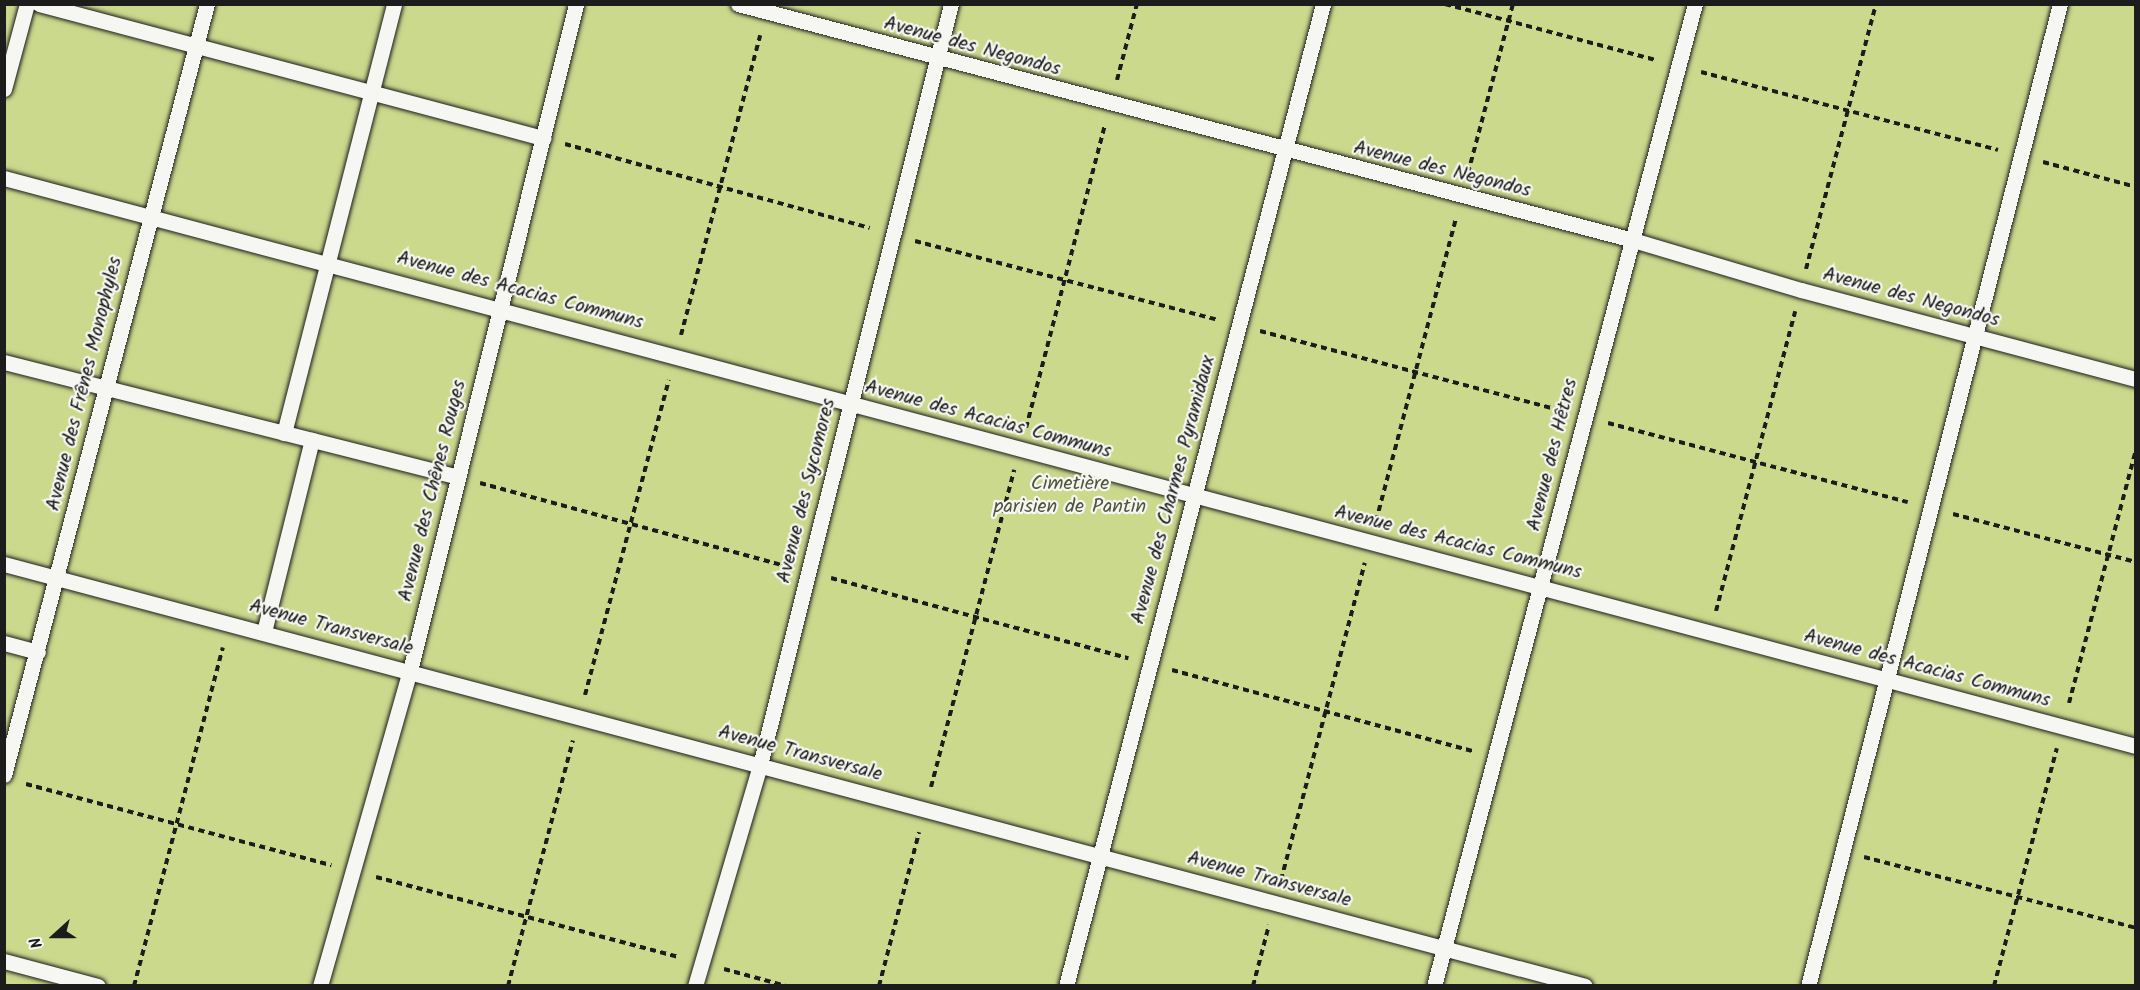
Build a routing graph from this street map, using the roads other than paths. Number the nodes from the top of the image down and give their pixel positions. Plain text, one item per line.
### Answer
1 (27, 4) edge
2 (39, 4) edge
3 (207, 4) edge
4 (394, 4) edge
5 (576, 4) edge
6 (738, 4) edge
7 (951, 4) edge
8 (1323, 4) edge
9 (1695, 4) edge
10 (2060, 4) edge
11 (195, 46) junction
12 (936, 60) junction
13 (4, 89) edge
14 (371, 92) junction
15 (543, 138) junction
16 (1284, 151) junction
17 (4, 178) edge
18 (149, 214) junction
19 (1633, 240) junction
20 (326, 261) junction
21 (500, 307) junction
22 (1972, 337) junction
23 (4, 362) edge
24 (2136, 379) edge
25 (106, 387) junction
26 (850, 405) junction
27 (284, 433) junction
28 (312, 440) junction
29 (458, 477) junction
30 (1195, 498) junction
31 (4, 564) edge
32 (59, 579) junction
33 (1543, 585) junction
34 (264, 632) junction
35 (4, 643) edge
36 (38, 652) junction
37 (410, 671) junction
38 (1887, 682) junction
39 (2136, 746) edge
40 (760, 765) junction
41 (10, 778) edge
42 (1098, 858) junction
43 (1444, 948) junction
44 (4, 962) edge
45 (98, 986) edge
46 (320, 986) edge
47 (695, 986) edge
48 (1066, 986) edge
49 (1434, 986) edge
50 (1585, 986) edge
51 (1808, 986) edge

1 - 13 lane
2 - 11 lane
3 - 11 lane, Avenue des Frênes Monophyles
4 - 14 lane
5 - 15 lane, Avenue des Chênes Rouges
6 - 12 lane, Avenue des Negondos
7 - 12 lane, Avenue des Sycomores
8 - 16 lane, Avenue des Charmes Pyramidaux
9 - 19 lane, Avenue des Hêtres
10 - 22 lane
11 - 14 lane
11 - 18 lane, Avenue des Frênes Monophyles
12 - 16 lane, Avenue des Negondos
12 - 26 lane, Avenue des Sycomores
14 - 15 lane
14 - 20 lane
15 - 21 lane, Avenue des Chênes Rouges
16 - 19 lane, Avenue des Negondos
16 - 30 lane, Avenue des Charmes Pyramidaux
17 - 18 lane, Avenue des Acacias Communs
18 - 20 lane, Avenue des Acacias Communs
18 - 25 lane, Avenue des Frênes Monophyles
19 - 22 lane, Avenue des Negondos
19 - 33 lane, Avenue des Hêtres
20 - 21 lane, Avenue des Acacias Communs
20 - 27 lane
21 - 26 lane, Avenue des Acacias Communs
21 - 29 lane, Avenue des Chênes Rouges
22 - 24 lane, Avenue des Negondos
22 - 38 lane
23 - 25 lane
25 - 27 lane
25 - 32 lane, Avenue des Frênes Monophyles
26 - 30 lane, Avenue des Acacias Communs
26 - 40 lane, Avenue des Sycomores
27 - 28 lane
28 - 29 lane
28 - 34 lane
29 - 37 lane, Avenue des Chênes Rouges
30 - 33 lane, Avenue des Acacias Communs
30 - 42 lane, Avenue des Charmes Pyramidaux
31 - 32 lane, Avenue Transversale
32 - 34 lane, Avenue Transversale
32 - 36 lane, Avenue des Frênes Monophyles
33 - 38 lane, Avenue des Acacias Communs
33 - 43 lane, Avenue des Hêtres
34 - 37 lane, Avenue Transversale
35 - 36 lane
36 - 41 lane, Avenue des Frênes Monophyles
37 - 40 lane, Avenue Transversale
37 - 46 lane, Avenue des Chênes Rouges
38 - 39 lane, Avenue des Acacias Communs
38 - 51 lane
40 - 42 lane, Avenue Transversale
40 - 47 lane, Avenue des Sycomores
42 - 43 lane, Avenue Transversale
42 - 48 lane, Avenue des Charmes Pyramidaux
43 - 49 lane, Avenue des Hêtres
43 - 50 lane, Avenue Transversale
44 - 45 lane

